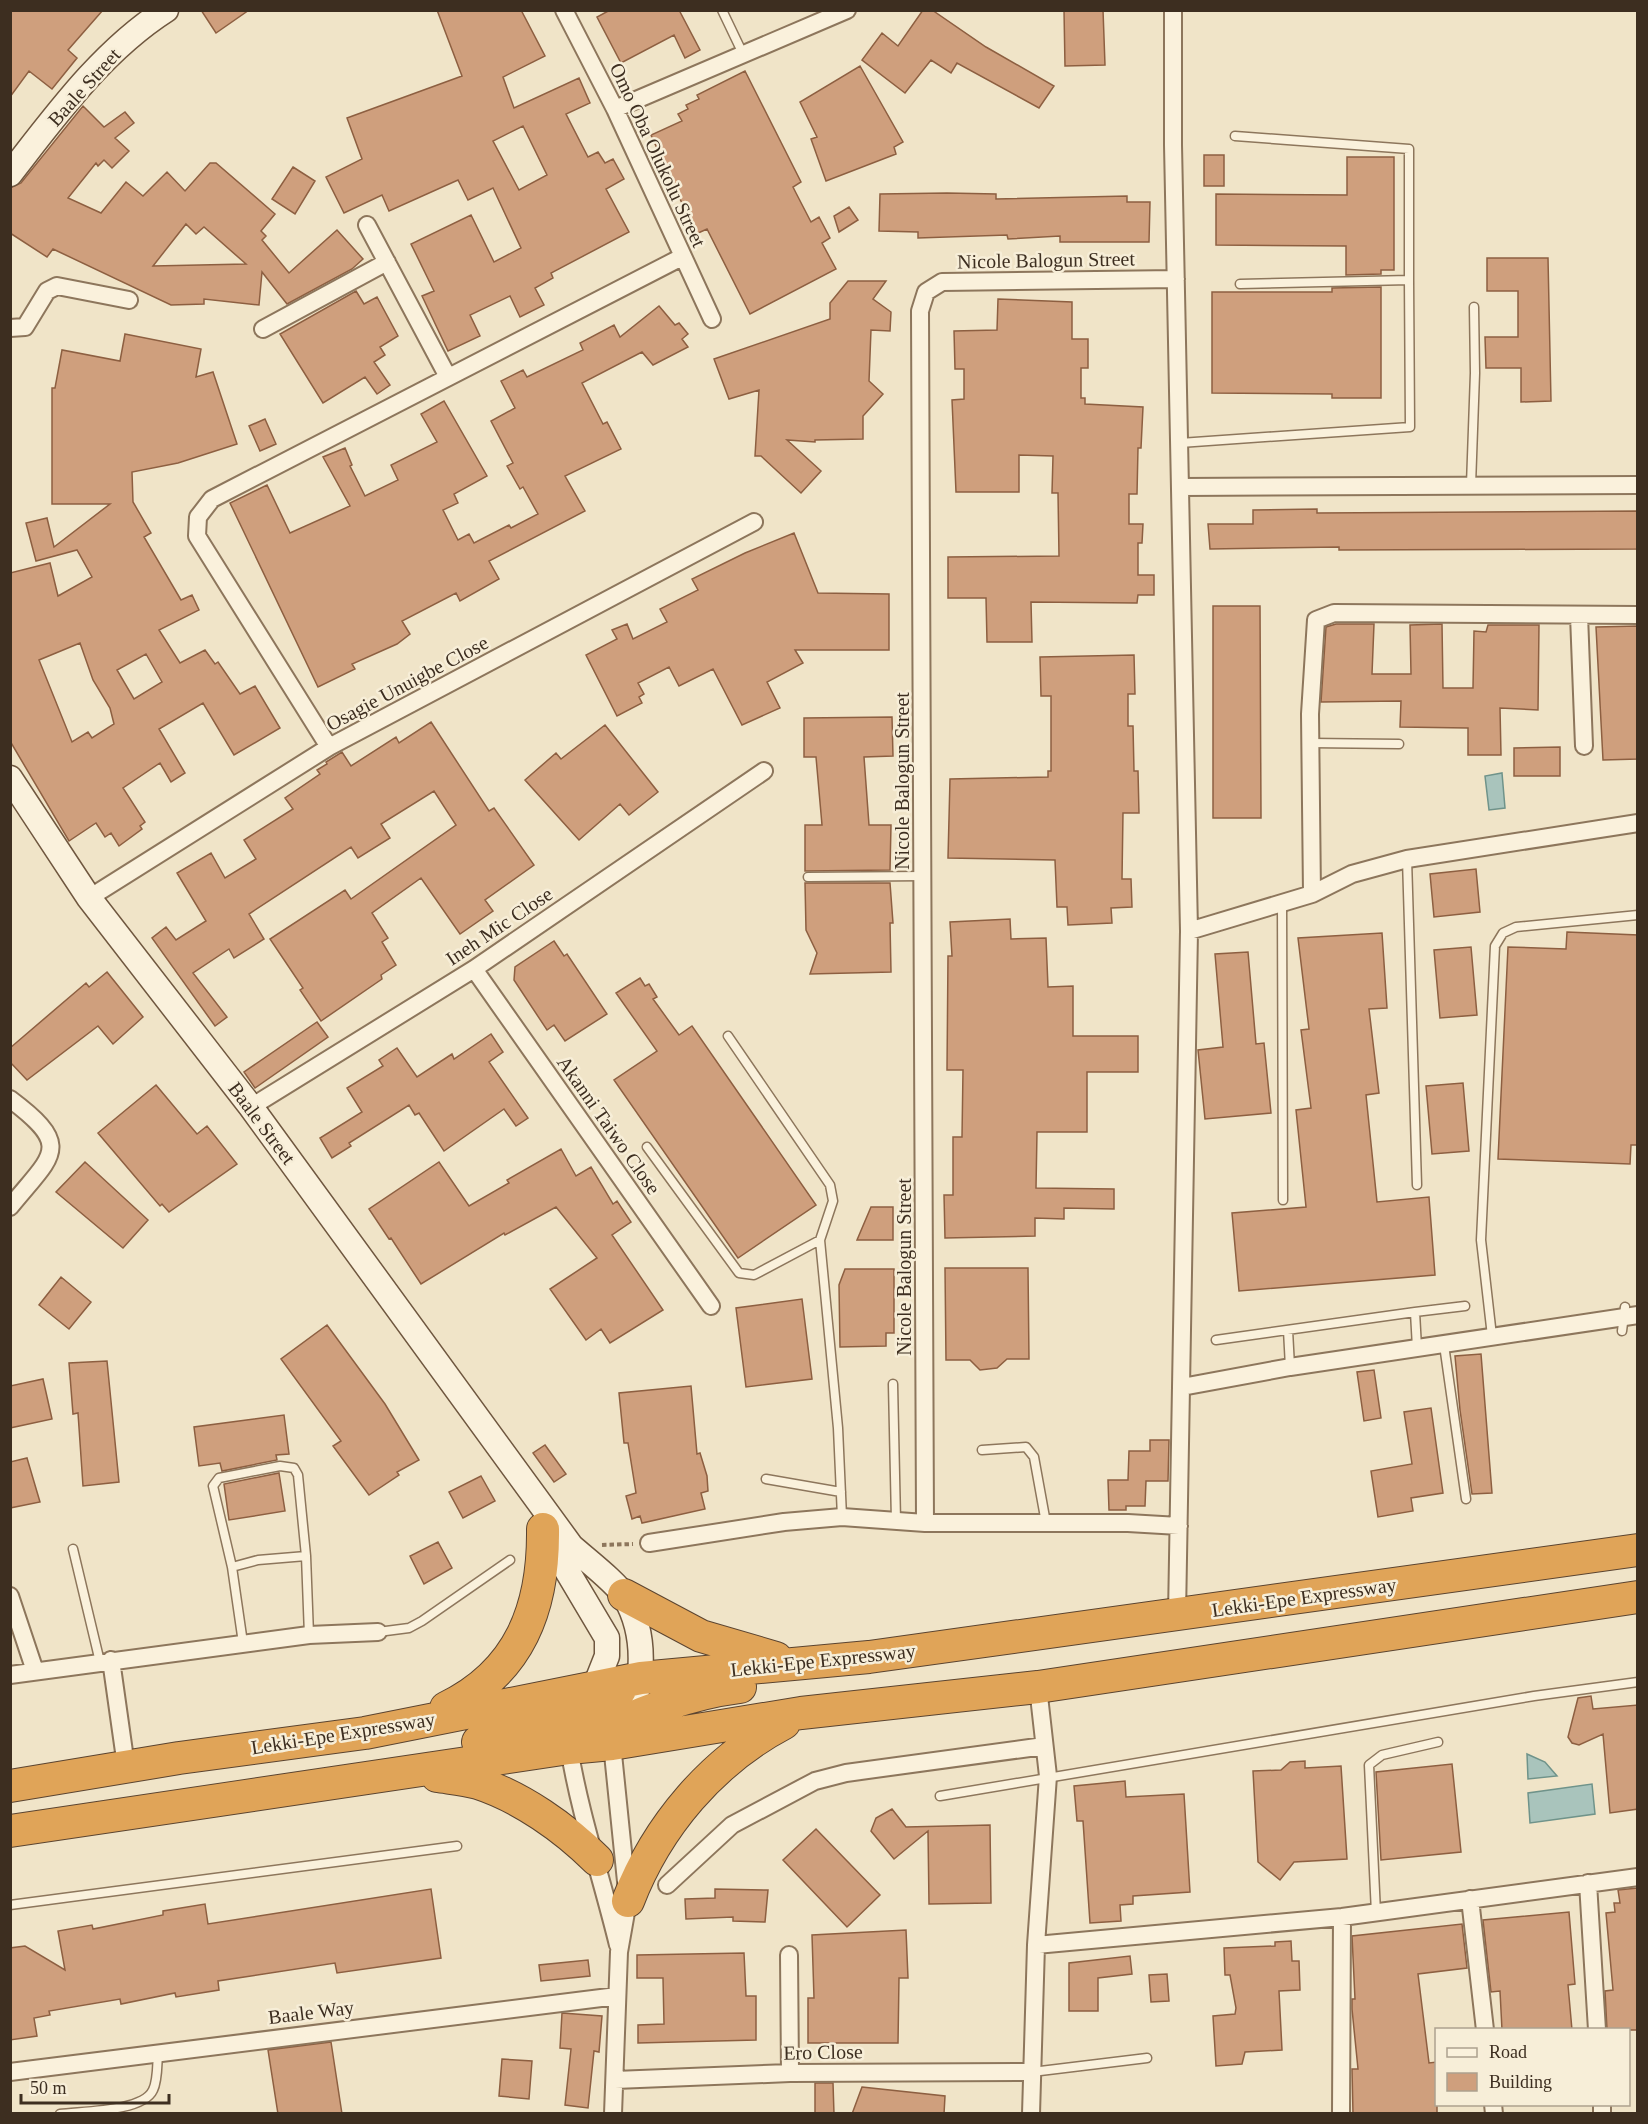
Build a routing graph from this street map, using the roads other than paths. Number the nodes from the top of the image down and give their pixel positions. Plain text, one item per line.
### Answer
1 (166, 10) edge
2 (564, 10) edge
3 (722, 10) edge
4 (847, 10) edge
5 (1173, 10) edge
6 (744, 56) junction
7 (615, 109) junction
8 (1234, 136) dead end
9 (10, 174) edge
10 (367, 225) dead end
11 (682, 257) junction
12 (387, 262) junction
13 (1176, 279) junction
14 (1409, 280) junction
15 (1240, 284) dead end
16 (129, 300) dead end
17 (1474, 307) dead end
18 (712, 319) dead end
19 (10, 328) edge
20 (263, 329) dead end
21 (448, 377) junction
22 (1180, 443) junction
23 (1471, 485) junction
24 (1638, 485) edge
25 (1181, 487) junction
26 (754, 522) dead end
27 (1579, 615) junction
28 (1638, 615) edge
29 (1310, 742) junction
30 (1399, 744) dead end
31 (1584, 746) dead end
32 (329, 747) junction
33 (764, 771) dead end
34 (10, 778) edge
35 (1638, 823) edge
36 (1407, 859) junction
37 (923, 876) junction
38 (808, 877) dead end
39 (1312, 894) junction
40 (89, 898) junction
41 (1282, 903) junction
42 (1638, 915) edge
43 (1189, 931) junction
44 (474, 969) junction
45 (728, 1036) dead end
46 (10, 1099) edge
47 (251, 1107) junction
48 (647, 1147) dead end
49 (1417, 1185) dead end
50 (1283, 1200) dead end
51 (10, 1207) edge
52 (820, 1240) junction
53 (711, 1306) dead end
54 (1465, 1306) dead end
55 (1415, 1312) junction
56 (1627, 1317) edge
57 (1288, 1330) junction
58 (1492, 1336) junction
59 (1216, 1340) dead end
60 (1444, 1345) junction
61 (1417, 1348) junction
62 (1290, 1367) junction
63 (893, 1384) dead end
64 (1182, 1388) junction
65 (982, 1450) dead end
66 (515, 1467) junction
67 (766, 1479) dead end
68 (841, 1492) junction
69 (1466, 1499) dead end
70 (842, 1517) junction
71 (896, 1521) junction
72 (925, 1523) junction
73 (1046, 1523) junction
74 (1179, 1526) junction
75 (543, 1529) junction
76 (649, 1543) road end
77 (73, 1549) dead end
78 (1638, 1550) edge
79 (306, 1556) junction
80 (510, 1560) dead end
81 (232, 1567) junction
82 (624, 1595) junction
83 (10, 1596) edge
84 (1638, 1597) edge
85 (1177, 1615) junction
86 (378, 1632) joint
87 (309, 1635) junction
88 (996, 1640) junction
89 (243, 1643) junction
90 (869, 1657) junction
91 (105, 1661) junction
92 (35, 1671) junction
93 (10, 1675) edge
94 (641, 1678) junction
95 (1638, 1682) edge
96 (1038, 1687) junction
97 (590, 1699) junction
98 (801, 1713) junction
99 (630, 1716) junction
100 (365, 1733) junction
101 (1438, 1742) dead end
102 (612, 1744) junction
103 (1044, 1746) junction
104 (569, 1748) junction
105 (126, 1767) junction
106 (382, 1776) junction
107 (1048, 1776) junction
108 (10, 1786) edge
109 (940, 1796) dead end
110 (110, 1816) junction
111 (10, 1831) edge
112 (457, 1846) dead end
113 (597, 1860) junction
114 (1638, 1876) edge
115 (1588, 1883) junction
116 (667, 1885) dead end
117 (1470, 1899) junction
118 (628, 1901) junction
119 (10, 1905) edge
120 (1376, 1912) junction
121 (1342, 1917) junction
122 (1036, 1945) junction
123 (619, 1952) junction
124 (789, 1955) dead end
125 (617, 1996) junction
126 (1485, 2028) edge
127 (1597, 2028) edge
128 (158, 2052) junction
129 (1147, 2058) dead end
130 (10, 2072) edge
131 (1032, 2072) junction
132 (790, 2073) junction
133 (615, 2080) junction
134 (60, 2114) edge
135 (613, 2114) edge
136 (1031, 2114) edge
137 (1341, 2114) edge

1 - 9 street, Baale Street
2 - 7 street, Omo Oba Olukolu Street
3 - 6 lane
4 - 6 street
5 - 13 street
6 - 7 street
7 - 11 street, Omo Oba Olukolu Street
8 - 14 lane
10 - 12 street
11 - 18 street, Omo Oba Olukolu Street
11 - 21 street
12 - 20 street
12 - 21 street
13 - 22 street
13 - 37 street, Nicole Balogun Street
14 - 15 lane
14 - 22 lane
16 - 19 street
17 - 23 lane
21 - 32 street
22 - 25 street
23 - 24 street
23 - 25 street
25 - 43 street
26 - 32 street, Osagie Unuigbe Close
27 - 28 street
27 - 29 street
27 - 31 street
29 - 30 lane
29 - 39 street
32 - 40 street, Osagie Unuigbe Close
33 - 44 street, Ineh Mic Close
34 - 40 street, Baale Street
35 - 36 street
36 - 39 street
36 - 49 lane
37 - 38 lane
37 - 72 street, Nicole Balogun Street
39 - 41 street
40 - 47 street, Baale Street
41 - 43 street
41 - 50 lane
42 - 58 lane
43 - 64 street
44 - 47 street, Ineh Mic Close
44 - 53 street, Akanni Taiwo Close
45 - 52 lane
46 - 51 street
47 - 66 street, Baale Street
48 - 52 lane
52 - 68 lane
54 - 55 lane
55 - 57 lane
55 - 61 lane
56 - 58 street
57 - 59 lane
57 - 62 lane
58 - 60 street
60 - 61 street
60 - 69 lane
61 - 62 street
62 - 64 street
63 - 71 lane
64 - 74 street
65 - 73 lane
66 - 75 street
66 - 82 street
67 - 68 lane
68 - 70 lane
70 - 71 street
70 - 76 street
71 - 72 street
72 - 73 street
73 - 74 street
74 - 85 street
75 - 97 street
75 - 100 highway
77 - 91 lane
78 - 85 highway, Lekki-Epe Expressway
79 - 81 lane
79 - 81 lane
79 - 87 lane
80 - 86 lane
81 - 89 lane
82 - 90 highway
82 - 94 street
83 - 92 street
84 - 96 highway
85 - 88 highway, Lekki-Epe Expressway
86 - 87 street
87 - 89 street
88 - 90 highway, Lekki-Epe Expressway
88 - 99 highway
89 - 91 street
90 - 94 highway, Lekki-Epe Expressway
91 - 92 street
91 - 105 street
92 - 93 street
94 - 97 highway
94 - 99 street
95 - 107 lane
96 - 98 highway
96 - 103 street
97 - 100 highway, Lekki-Epe Expressway
97 - 104 street
97 - 110 highway
98 - 102 highway
98 - 118 highway
99 - 102 street
99 - 104 highway
100 - 105 highway, Lekki-Epe Expressway
101 - 120 lane
102 - 104 highway
102 - 118 street
103 - 107 street
103 - 116 street
104 - 106 highway
104 - 113 street
105 - 108 highway, Lekki-Epe Expressway
106 - 110 highway
106 - 113 highway
107 - 109 lane
107 - 122 street
110 - 111 highway
112 - 119 lane
113 - 123 street
114 - 115 street
115 - 117 street
115 - 127 street
117 - 120 street
117 - 126 street
118 - 123 street
120 - 121 street
121 - 122 street
121 - 137 street
122 - 131 street
123 - 125 street
124 - 132 street
125 - 128 street, Baale Way
125 - 133 street
128 - 130 street, Baale Way
128 - 134 lane
129 - 131 lane
131 - 132 street, Ero Close
131 - 136 street
132 - 133 street, Ero Close
133 - 135 street

